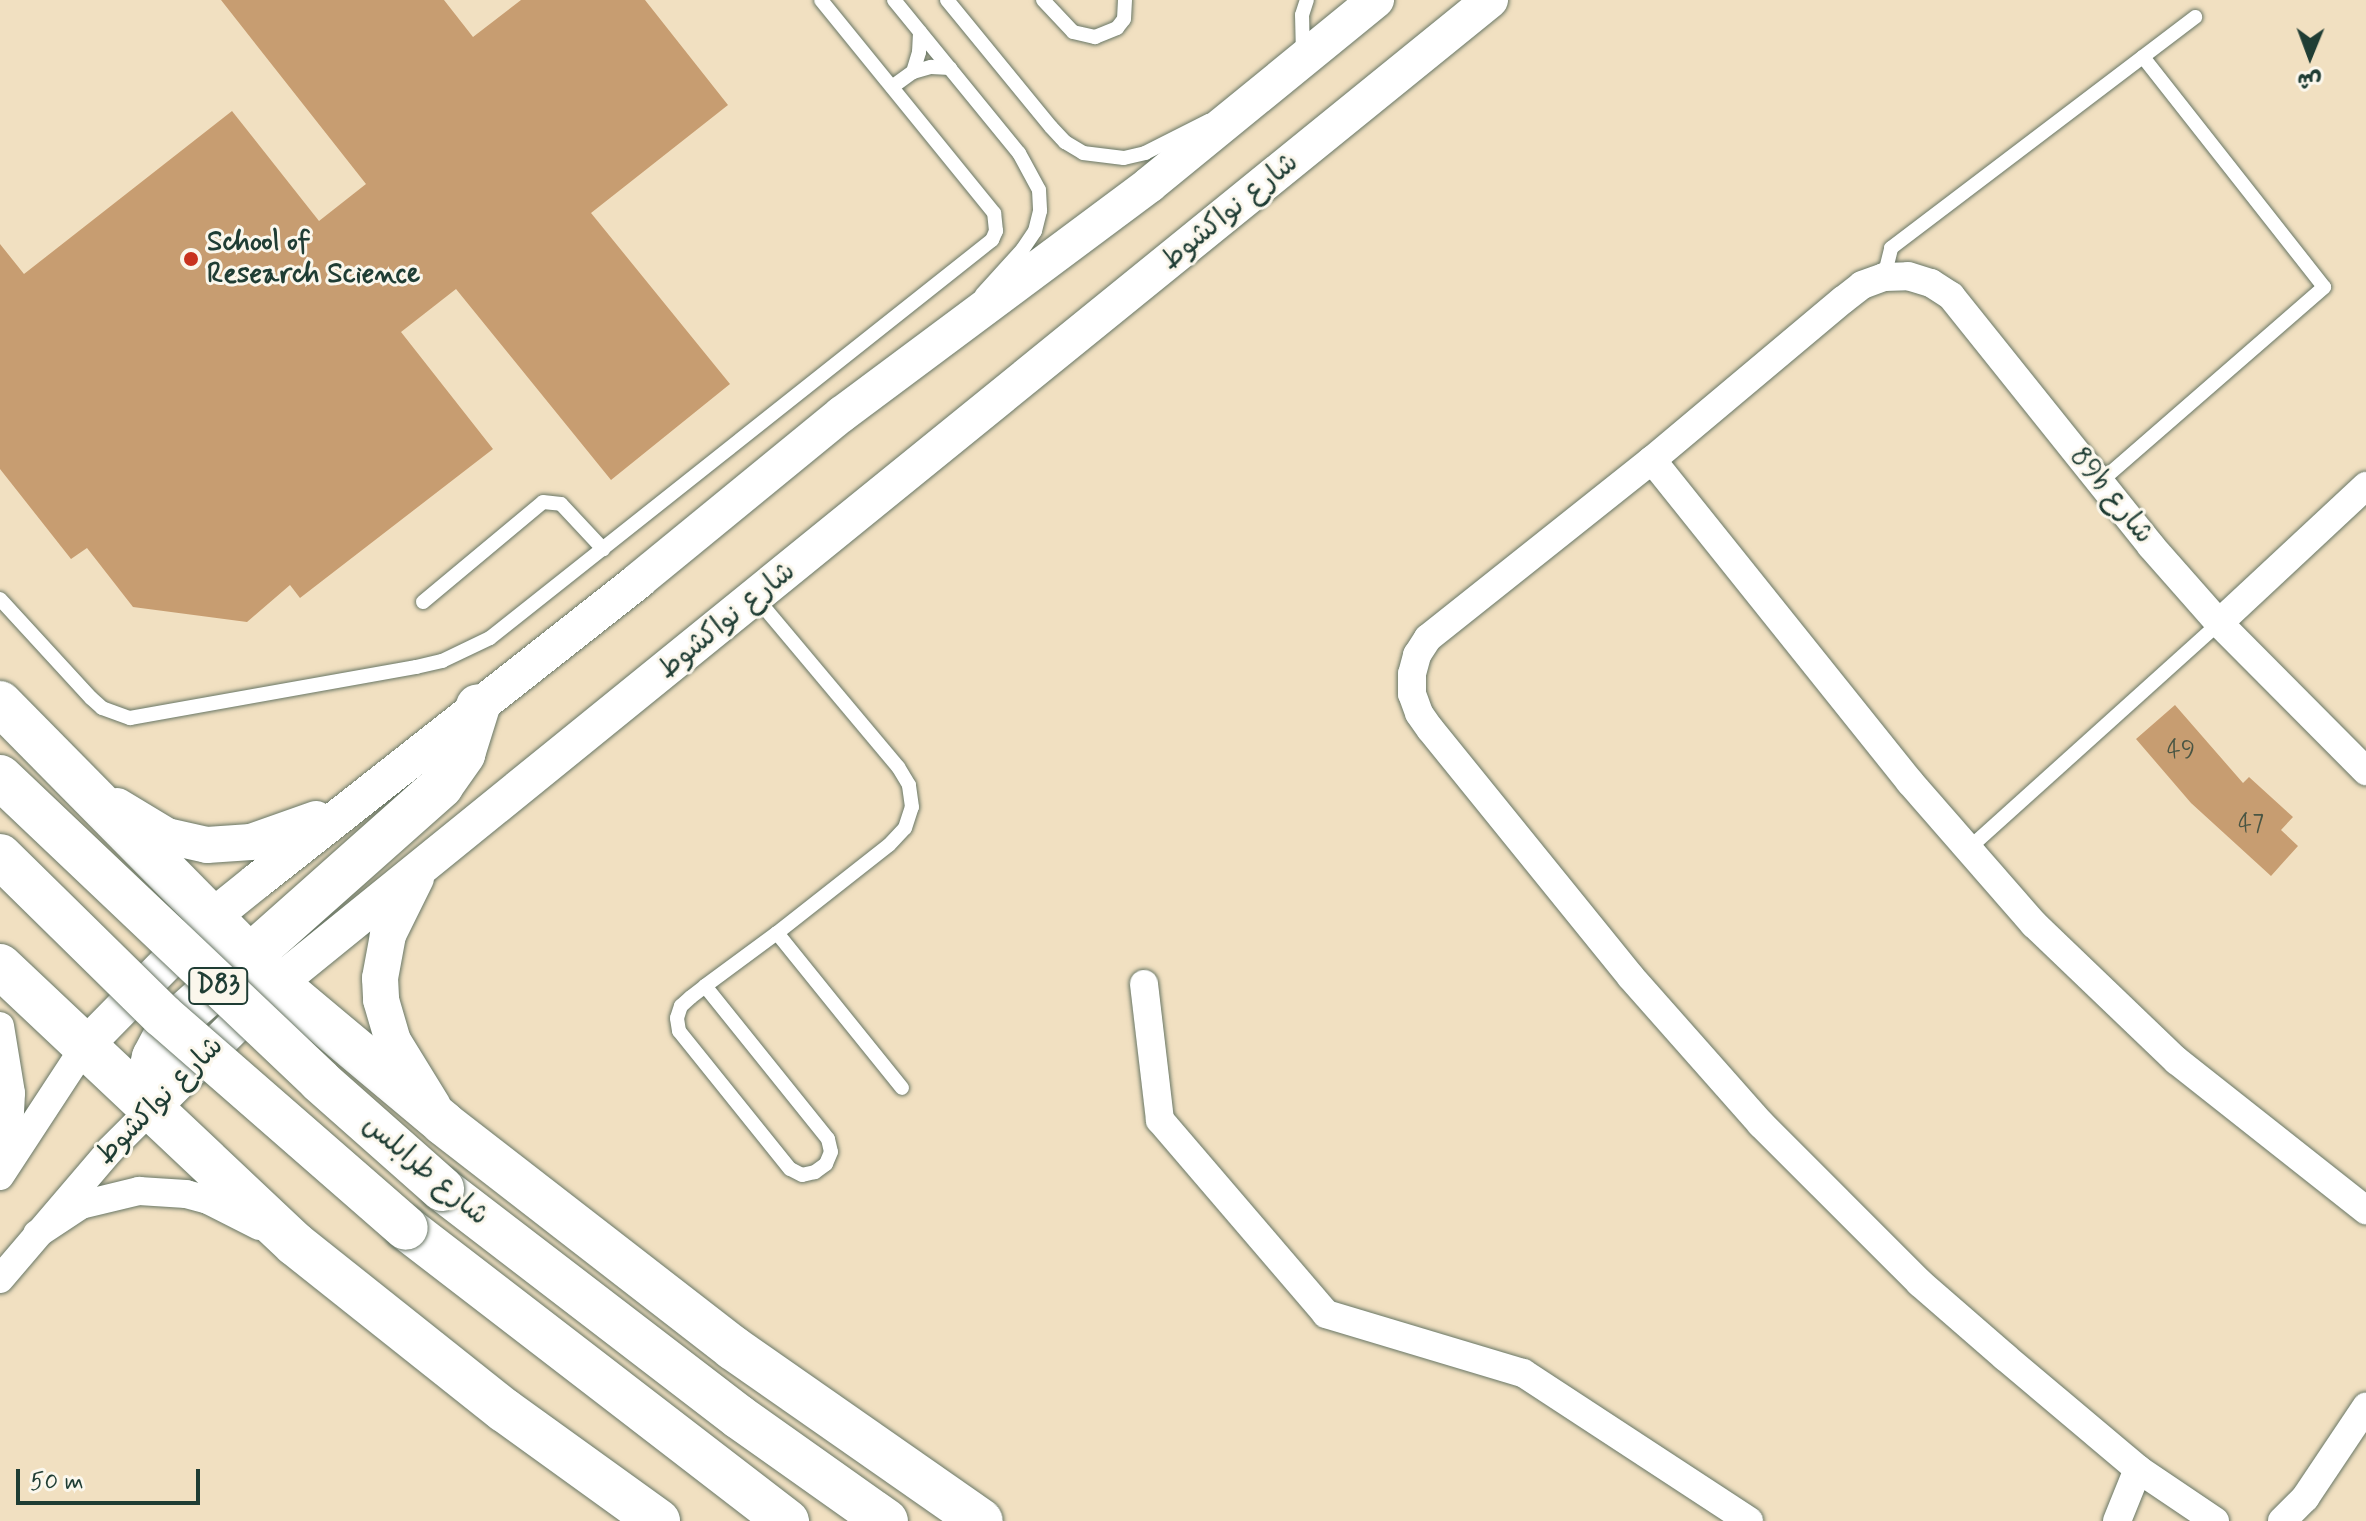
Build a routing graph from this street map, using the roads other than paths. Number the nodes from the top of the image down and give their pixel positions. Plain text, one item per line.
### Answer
1 (821, 0) edge
2 (894, 0) edge
3 (947, 0) edge
4 (1043, 0) edge
5 (1125, 0) edge
6 (1307, 0) edge
7 (1376, 0) edge
8 (1490, 0) edge
9 (2195, 17) dead end
10 (920, 32) junction
11 (2143, 57) junction
12 (1303, 59) junction
13 (950, 68) junction
14 (913, 72) junction
15 (892, 87) junction
16 (1236, 114) junction
17 (1884, 277) junction
18 (971, 319) junction
19 (1652, 460) junction
20 (2100, 482) junction
21 (2366, 486) edge
22 (603, 549) junction
23 (756, 598) junction
24 (0, 599) edge
25 (423, 602) dead end
26 (2219, 623) junction
27 (0, 703) edge
28 (478, 706) junction
29 (61, 765) junction
30 (2366, 771) edge
31 (0, 777) edge
32 (354, 803) junction
33 (1967, 850) junction
34 (0, 856) edge
35 (423, 866) junction
36 (211, 918) junction
37 (777, 933) junction
38 (0, 966) edge
39 (263, 969) junction
40 (1144, 984) dead end
41 (705, 986) junction
42 (0, 1026) edge
43 (85, 1046) junction
44 (902, 1088) dead end
45 (152, 1108) junction
46 (443, 1123) junction
47 (0, 1162) edge
48 (0, 1176) edge
49 (2366, 1210) edge
50 (37, 1234) junction
51 (295, 1244) junction
52 (0, 1279) edge
53 (2366, 1407) edge
54 (2138, 1469) junction
55 (2210, 1518) edge
56 (658, 1521) edge
57 (787, 1521) edge
58 (886, 1521) edge
59 (981, 1521) edge
60 (1749, 1521) edge
61 (2117, 1521) edge
62 (2282, 1521) edge

1 - 15 lane
2 - 10 lane
3 - 16 lane
4 - 5 lane
6 - 12 lane
7 - 12 street
8 - 23 street, شارع نواكشوط
9 - 11 lane
10 - 13 lane
10 - 14 lane
11 - 17 lane
11 - 20 lane
12 - 16 street
13 - 14 lane
13 - 18 lane
14 - 15 lane
15 - 22 lane
16 - 18 street
17 - 19 street
17 - 20 street, 89b شارع
18 - 28 street
19 - 33 street
19 - 54 street
20 - 26 street, 89b شارع
21 - 26 street
22 - 24 lane
22 - 25 lane
23 - 35 street, شارع نواكشوط
23 - 37 lane
26 - 30 street, 89b شارع
26 - 33 lane
27 - 29 highway
28 - 32 street
28 - 39 highway
29 - 32 street
29 - 36 highway
31 - 58 highway, شارع طرابلس / D83, bridge
32 - 36 street
33 - 49 street
34 - 57 highway, شارع طرابلس / D83, bridge
35 - 39 street, شارع نواكشوط
35 - 46 street
36 - 39 highway
36 - 43 street
37 - 41 lane
37 - 44 lane
38 - 43 highway
39 - 45 highway
39 - 46 highway
40 - 60 street
41 - 41 lane
42 - 47 street
43 - 45 highway
43 - 48 street
45 - 50 street, شارع نواكشوط
45 - 51 highway
46 - 59 highway
50 - 51 street
50 - 52 street, شارع نواكشوط
51 - 56 highway
53 - 62 street
54 - 55 street
54 - 61 street

